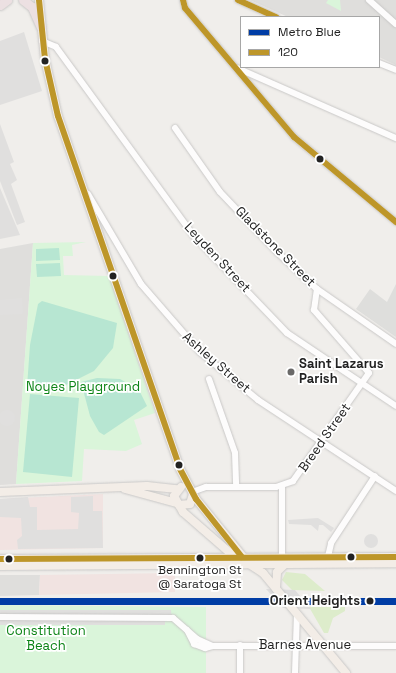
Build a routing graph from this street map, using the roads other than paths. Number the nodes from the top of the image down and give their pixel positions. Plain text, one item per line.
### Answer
1 (23, 0) edge
2 (39, 0) edge
3 (183, 0) edge
4 (238, 0) edge
5 (368, 0) edge
6 (274, 16) edge
7 (396, 24) edge
8 (41, 27) junction
9 (42, 41) junction
10 (380, 63) edge
11 (235, 68) junction
12 (396, 70) edge
13 (175, 128) dead end
14 (396, 138) edge
15 (84, 188) junction
16 (396, 222) edge
17 (106, 224) junction
18 (96, 225) junction
19 (317, 289) junction
20 (396, 344) edge
21 (209, 379) dead end
22 (362, 383) junction
23 (396, 406) edge
24 (323, 443) junction
25 (180, 469) junction
26 (375, 476) junction
27 (282, 486) junction
28 (113, 487) junction
29 (236, 487) junction
30 (178, 488) junction
31 (396, 490) edge
32 (192, 491) junction
33 (0, 492) edge
34 (178, 504) junction
35 (396, 558) edge
36 (0, 559) edge
37 (242, 559) junction
38 (284, 560) junction
39 (327, 560) junction
40 (371, 560) junction
41 (21, 562) junction
42 (79, 562) junction
43 (396, 564) edge
44 (0, 566) edge
45 (276, 589) junction
46 (294, 611) junction
47 (0, 617) edge
48 (240, 645) junction
49 (295, 645) junction
50 (324, 646) junction
51 (396, 646) edge
52 (240, 673) edge
53 (295, 673) edge
54 (346, 673) edge

1 - 8 highway
2 - 8 main road
3 - 11 street
4 - 6 street
5 - 7 street
8 - 9 main road
9 - 15 main road
9 - 22 street, Leyden Street
10 - 12 street
11 - 14 street
11 - 16 street
13 - 19 street, Gladstone Street
15 - 17 street, Ashley Street
15 - 18 main road
17 - 18 street
17 - 24 street, Ashley Street
18 - 25 main road
19 - 20 street, Gladstone Street
19 - 22 street, Breed Street
21 - 29 street
22 - 23 street, Leyden Street
22 - 24 street, Breed Street
24 - 26 street, Ashley Street
24 - 27 street, Breed Street
25 - 30 main road
25 - 32 main road
26 - 31 street, Ashley Street
26 - 39 street
27 - 29 street
27 - 38 street
28 - 30 main road
28 - 33 main road
28 - 34 main road
29 - 32 street
30 - 32 main road
30 - 34 main road
32 - 34 main road
32 - 37 main road
34 - 37 main road
35 - 40 main road
36 - 41 main road
37 - 38 main road
37 - 42 main road
37 - 42 main road
37 - 45 main road
38 - 39 main road
38 - 45 main road
39 - 40 main road
40 - 43 main road
41 - 42 main road
41 - 44 main road
45 - 46 main road
46 - 49 street
46 - 50 main road
47 - 48 street, Barnes Avenue
48 - 49 street, Barnes Avenue
48 - 52 street
49 - 50 street, Barnes Avenue
49 - 53 street
50 - 51 street, Barnes Avenue
50 - 54 main road

